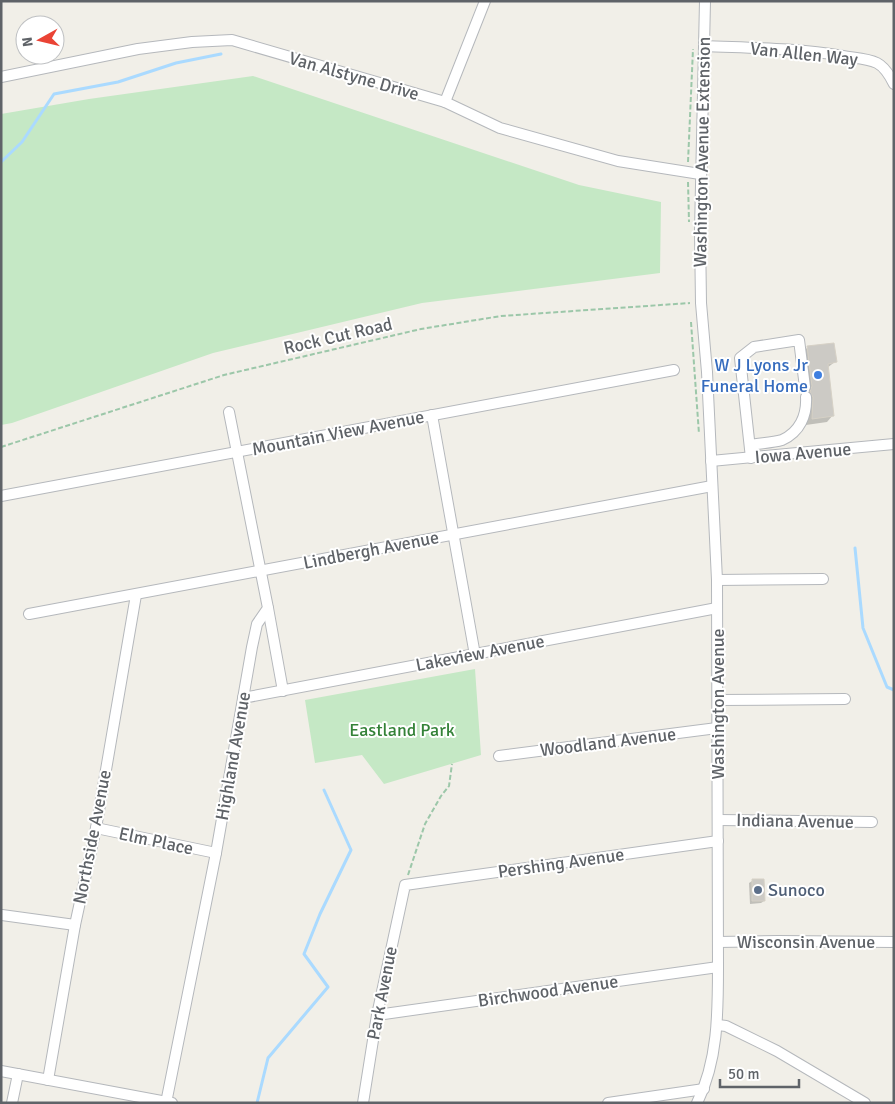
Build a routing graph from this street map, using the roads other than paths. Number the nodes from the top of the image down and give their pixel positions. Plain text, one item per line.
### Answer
1 (485, 1) edge
2 (705, 1) edge
3 (704, 46) junction
4 (1, 77) edge
5 (894, 84) edge
6 (445, 102) junction
7 (700, 174) junction
8 (701, 303) joint
9 (674, 370) dead end
10 (229, 412) dead end
11 (432, 416) junction
12 (894, 444) edge
13 (750, 445) junction
14 (237, 452) junction
15 (751, 458) junction
16 (711, 461) junction
17 (712, 486) junction
18 (1, 496) edge
19 (454, 535) junction
20 (259, 571) junction
21 (823, 579) dead end
22 (717, 580) junction
23 (136, 595) junction
24 (268, 608) junction
25 (717, 608) junction
26 (29, 614) dead end
27 (476, 655) junction
28 (283, 691) junction
29 (243, 698) junction
30 (845, 699) dead end
31 (718, 700) junction
32 (717, 728) junction
33 (499, 756) dead end
34 (718, 820) junction
35 (872, 822) dead end
36 (96, 828) junction
37 (718, 841) junction
38 (216, 853) junction
39 (405, 885) joint
40 (2, 915) edge
41 (75, 925) junction
42 (718, 942) junction
43 (894, 942) edge
44 (718, 967) junction
45 (377, 1015) junction
46 (718, 1025) junction
47 (1, 1071) edge
48 (18, 1074) junction
49 (48, 1080) junction
50 (704, 1089) junction
51 (169, 1102) edge
52 (12, 1103) edge
53 (363, 1103) edge
54 (608, 1103) edge
55 (697, 1103) edge
56 (865, 1103) edge

1 - 6 street
2 - 3 street, Washington Avenue Extension
3 - 5 street, Van Allen Way
3 - 7 street, Washington Avenue Extension
4 - 6 street, Van Alstyne Drive
6 - 7 street, Van Alstyne Drive
7 - 8 street, Washington Avenue Extension
8 - 16 street, Washington Avenue
9 - 11 street, Mountain View Avenue
10 - 14 street
11 - 14 street, Mountain View Avenue
11 - 19 street
12 - 15 street, Iowa Avenue
13 - 13 street
13 - 15 street
14 - 18 street, Mountain View Avenue
14 - 20 street
15 - 16 street, Iowa Avenue
16 - 17 street, Washington Avenue
17 - 19 street, Lindbergh Avenue
17 - 22 street, Washington Avenue
19 - 20 street, Lindbergh Avenue
19 - 27 street
20 - 23 street, Lindbergh Avenue
20 - 24 street
21 - 22 street
22 - 25 street, Washington Avenue
23 - 26 street, Lindbergh Avenue
23 - 36 street, Northside Avenue
24 - 28 street
24 - 29 street, Highland Avenue
25 - 27 street, Lakeview Avenue
25 - 31 street, Washington Avenue
27 - 28 street, Lakeview Avenue
28 - 29 street, Lakeview Avenue
29 - 38 street, Highland Avenue
30 - 31 street
31 - 32 street, Washington Avenue
32 - 33 street, Woodland Avenue
32 - 34 street, Washington Avenue
34 - 35 street, Indiana Avenue
34 - 37 street, Washington Avenue
36 - 38 street, Elm Place
36 - 41 street, Northside Avenue
37 - 39 street, Pershing Avenue
37 - 42 street, Washington Avenue
38 - 51 street, Highland Avenue
39 - 45 street, Park Avenue
40 - 41 street
41 - 49 street, Northside Avenue
42 - 43 street, Wisconsin Avenue
42 - 44 street, Washington Avenue
44 - 45 street, Birchwood Avenue
44 - 46 street, Washington Avenue
45 - 53 street, Park Avenue
46 - 50 street, Washington Avenue
46 - 56 street
47 - 48 street
48 - 49 street
48 - 52 street
49 - 51 street
50 - 54 street
50 - 55 street, Washington Avenue

